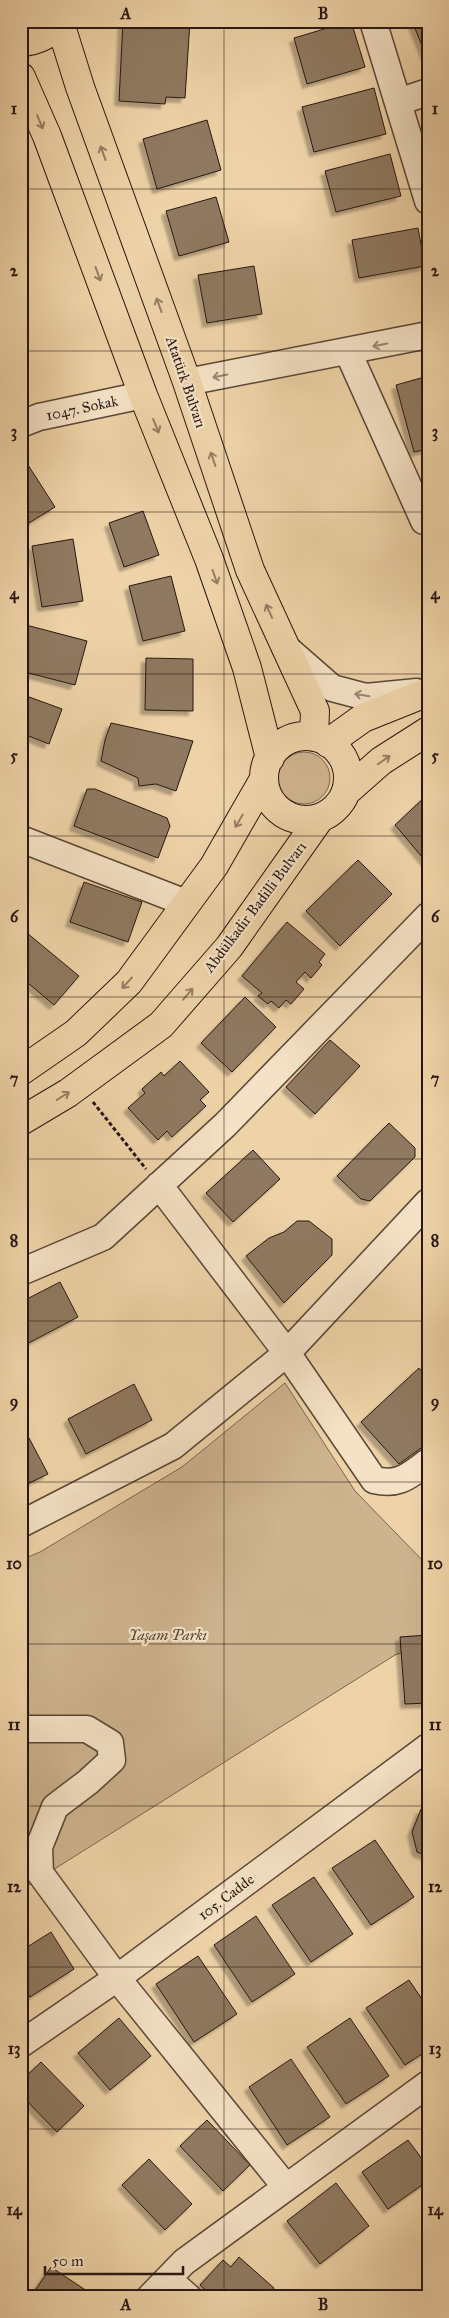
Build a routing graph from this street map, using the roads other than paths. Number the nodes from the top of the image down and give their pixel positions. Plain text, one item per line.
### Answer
1 (373, 21) edge
2 (60, 22) edge
3 (21, 42) edge
4 (21, 77) edge
5 (428, 92) edge
6 (398, 102) junction
7 (428, 201) edge
8 (428, 335) edge
9 (348, 352) junction
10 (187, 382) junction
11 (143, 395) junction
12 (21, 424) edge
13 (424, 521) dead end
14 (286, 647) junction
15 (428, 692) edge
16 (428, 731) edge
17 (321, 740) junction
18 (267, 768) junction
19 (347, 791) junction
20 (320, 818) junction
21 (21, 839) edge
22 (186, 904) junction
23 (428, 916) edge
24 (21, 1071) edge
25 (21, 1121) edge
26 (159, 1185) junction
27 (428, 1202) edge
28 (21, 1272) edge
29 (287, 1353) junction
30 (428, 1462) edge
31 (21, 1524) edge
32 (21, 1729) edge
33 (428, 1747) edge
34 (117, 1978) junction
35 (21, 2044) edge
36 (426, 2090) edge
37 (286, 2186) junction
38 (159, 2288) edge
39 (188, 2297) edge

1 - 6 street
2 - 3 main road
10 -> 2 main road, Atatürk Bulvarı
4 -> 11 main road
5 - 6 street
6 - 7 street
8 -> 9 street
9 -> 10 street
9 - 13 street
14 -> 10 main road, Atatürk Bulvarı
11 - 12 street, 1047. Sokak
11 -> 18 main road
15 -> 14 street
14 - 17 main road, Atatürk Bulvarı
15 - 17 main road
19 -> 16 main road
17 - 18 main road
17 - 19 main road
18 - 20 main road
18 -> 22 main road
19 - 20 main road
25 -> 20 main road, Abdülkadir Badilli Bulvarı
21 - 22 street
22 -> 24 main road
23 - 26 street
26 - 28 street
26 - 29 street
27 - 29 street
29 - 30 street
29 - 31 street
32 - 34 street
33 - 34 street, 105. Cadde
34 - 35 street, 105. Cadde
34 - 37 street
36 - 37 street
37 - 38 street
38 - 39 street

